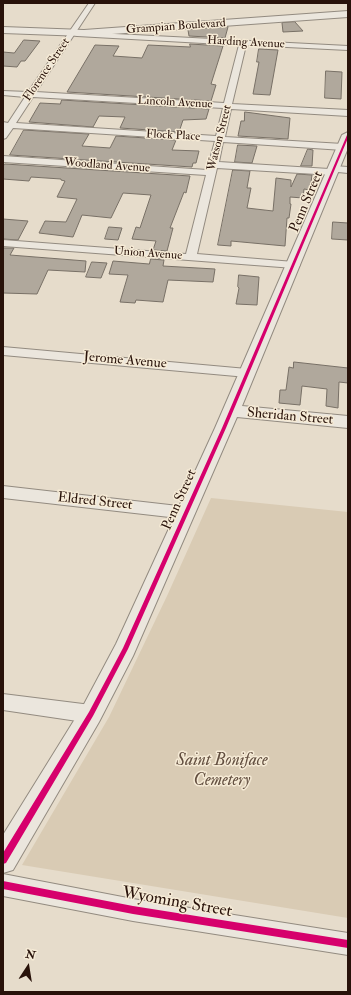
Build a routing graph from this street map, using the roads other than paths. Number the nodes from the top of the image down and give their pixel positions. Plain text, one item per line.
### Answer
1 (92, 3) edge
2 (348, 14) edge
3 (3, 30) edge
4 (72, 33) junction
5 (243, 43) junction
6 (348, 48) edge
7 (3, 92) edge
8 (31, 94) junction
9 (228, 106) junction
10 (348, 113) edge
11 (7, 125) edge
12 (3, 136) edge
13 (219, 138) junction
14 (346, 141) edge
15 (3, 159) edge
16 (213, 169) junction
17 (338, 170) edge
18 (3, 243) edge
19 (191, 257) junction
20 (294, 265) junction
21 (3, 351) edge
22 (248, 373) junction
23 (231, 411) junction
24 (348, 422) edge
25 (3, 492) edge
26 (187, 512) junction
27 (3, 702) edge
28 (91, 714) junction
29 (3, 860) edge
30 (3, 885) edge
31 (348, 944) edge

1 - 4 street, Florence Street
2 - 4 street, Grampian Boulevard
3 - 4 street, Grampian Boulevard
4 - 5 street, Harding Avenue
4 - 8 street, Florence Street
5 - 6 street, Harding Avenue
5 - 9 street, Watson Street
7 - 8 street, Lincoln Avenue
8 - 9 street, Lincoln Avenue
8 - 11 street, Florence Street
9 - 10 street, Lincoln Avenue
9 - 13 street, Watson Street
11 - 12 street, Florence Street
11 - 13 street, Flock Place
13 - 14 street, Flock Place
13 - 16 street, Watson Street
14 - 17 street, Penn Street
15 - 16 street, Woodland Avenue
16 - 17 street, Woodland Avenue
16 - 19 street, Watson Street
17 - 20 street, Penn Street
18 - 19 street, Union Avenue
19 - 20 street, Union Avenue
20 - 22 street, Penn Street
21 - 22 street, Jerome Avenue
22 - 23 street, Penn Street
23 - 24 street, Sheridan Street
23 - 26 street, Penn Street
25 - 26 street, Eldred Street
26 - 28 street, Penn Street
27 - 28 street
28 - 29 street, Penn Street
30 - 31 street, Wyoming Street

